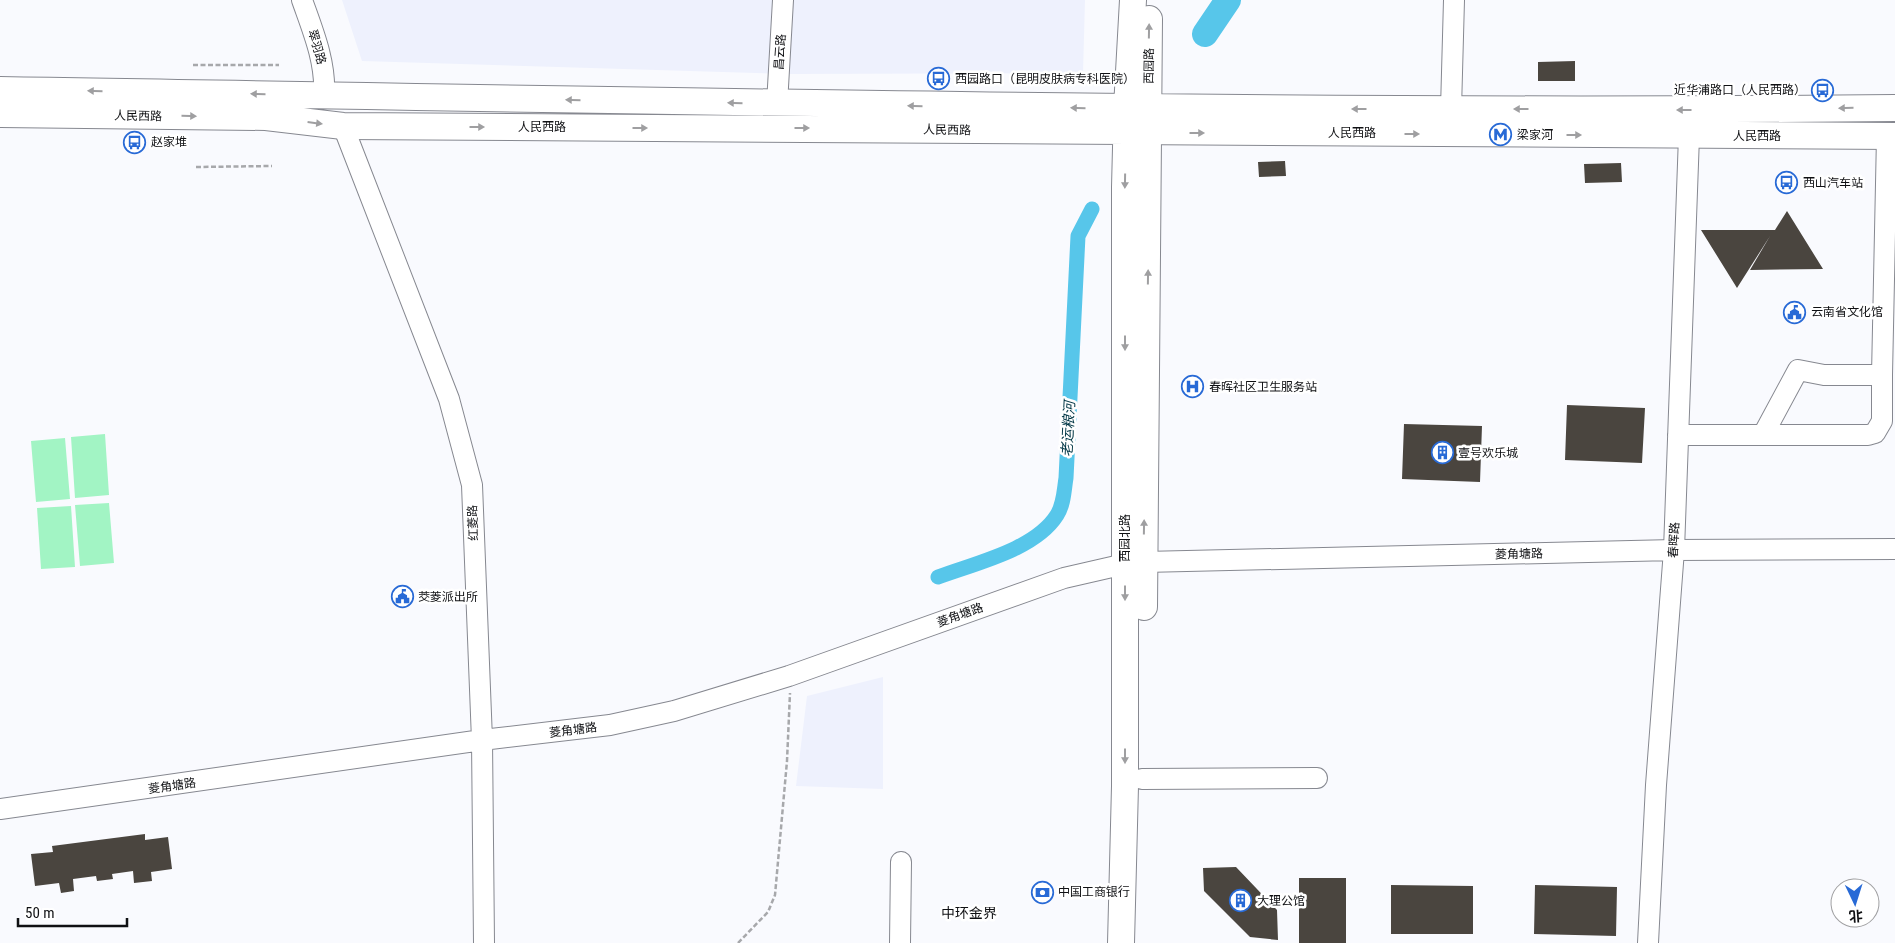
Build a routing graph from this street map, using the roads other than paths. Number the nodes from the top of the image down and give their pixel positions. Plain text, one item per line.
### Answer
1 (302, 0) edge
2 (783, 0) edge
3 (1134, 0) edge
4 (1150, 0) edge
5 (1454, 0) edge
6 (0, 90) edge
7 (324, 95) junction
8 (777, 104) junction
9 (1895, 108) edge
10 (1451, 109) junction
11 (0, 114) edge
12 (1137, 120) junction
13 (343, 126) junction
14 (1689, 136) junction
15 (1891, 136) edge
16 (1882, 375) junction
17 (1678, 435) junction
18 (1763, 435) junction
19 (1895, 549) edge
20 (1674, 550) junction
21 (1135, 563) junction
22 (482, 740) junction
23 (1317, 778) dead end
24 (1142, 779) junction
25 (0, 809) edge
26 (901, 862) dead end
27 (484, 943) edge
28 (900, 943) edge
29 (1121, 943) edge
30 (1138, 943) edge
31 (1648, 943) edge

1 - 7 street, 翠羽路
2 - 8 street, 昌云路
3 - 12 main road, 西园路
12 -> 4 main road, 西园路
5 - 10 street
7 -> 6 main road, 人民西路
8 -> 7 main road, 人民西路
12 -> 8 main road, 人民西路
9 -> 10 main road, 人民西路
10 -> 12 main road, 人民西路
11 -> 13 main road, 人民西路
13 -> 12 main road, 人民西路
12 -> 14 main road, 人民西路
12 - 21 main road, 西园北路
13 - 22 street, 红菱路
14 - 15 main road, 人民西路
14 - 17 street, 春晖路
15 - 16 street
16 - 18 street
16 - 18 street
17 - 18 street
17 - 20 street, 春晖路
19 - 20 street, 菱角塘路
20 - 21 street, 菱角塘路
20 - 31 street, 春晖路
21 - 22 street, 菱角塘路
21 - 24 main road, 西园北路
21 -> 29 main road, 西园北路
22 - 25 street, 菱角塘路
22 - 27 street, 红菱路
23 - 24 street
24 - 30 main road, 西园北路
26 - 28 street

